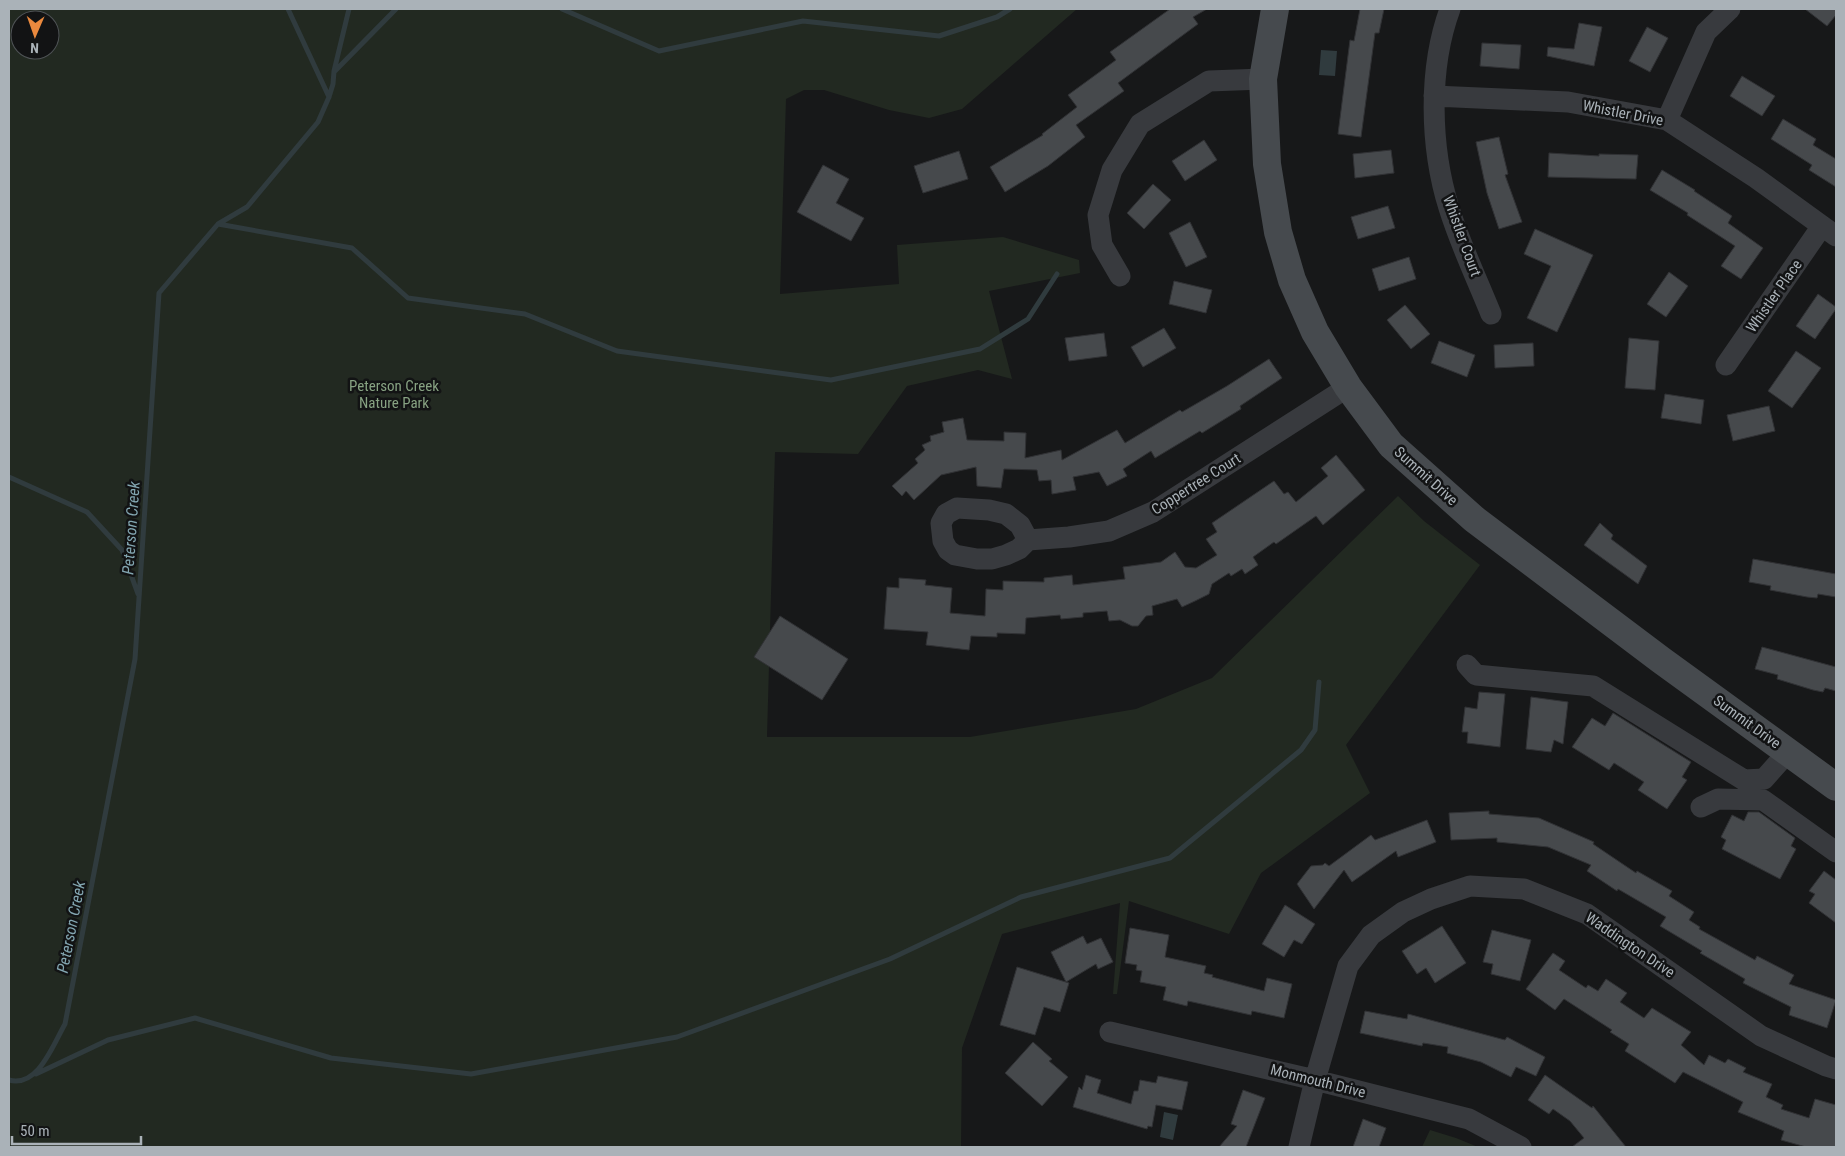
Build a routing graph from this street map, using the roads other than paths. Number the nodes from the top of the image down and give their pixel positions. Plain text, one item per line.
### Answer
1 (1275, 9) edge
2 (1450, 9) edge
3 (1730, 9) edge
4 (1263, 79) junction
5 (1434, 96) junction
6 (1668, 120) junction
7 (1829, 231) edge
8 (1120, 276) dead end
9 (1491, 314) dead end
10 (1726, 365) dead end
11 (1348, 387) junction
12 (1028, 540) dead end
13 (1467, 665) dead end
14 (1788, 752) junction
15 (1836, 787) edge
16 (1701, 807) dead end
17 (1836, 852) edge
18 (1110, 1032) dead end
19 (1836, 1069) edge
20 (1315, 1080) junction
21 (1299, 1147) edge
22 (1521, 1147) edge

1 - 4 main road, Summit Drive
2 - 5 street, Whistler Court
3 - 6 street
4 - 8 street
4 - 11 main road, Summit Drive
5 - 6 street, Whistler Drive
5 - 9 street, Whistler Court
6 - 7 street, Whistler Drive
7 - 10 street, Whistler Place
11 - 12 street, Coppertree Court
11 - 14 main road, Summit Drive
13 - 14 street
14 - 15 main road, Summit Drive
16 - 17 street
18 - 20 street, Monmouth Drive
19 - 20 street, Waddington Drive
20 - 21 street, Waddington Drive
20 - 22 street, Monmouth Drive

